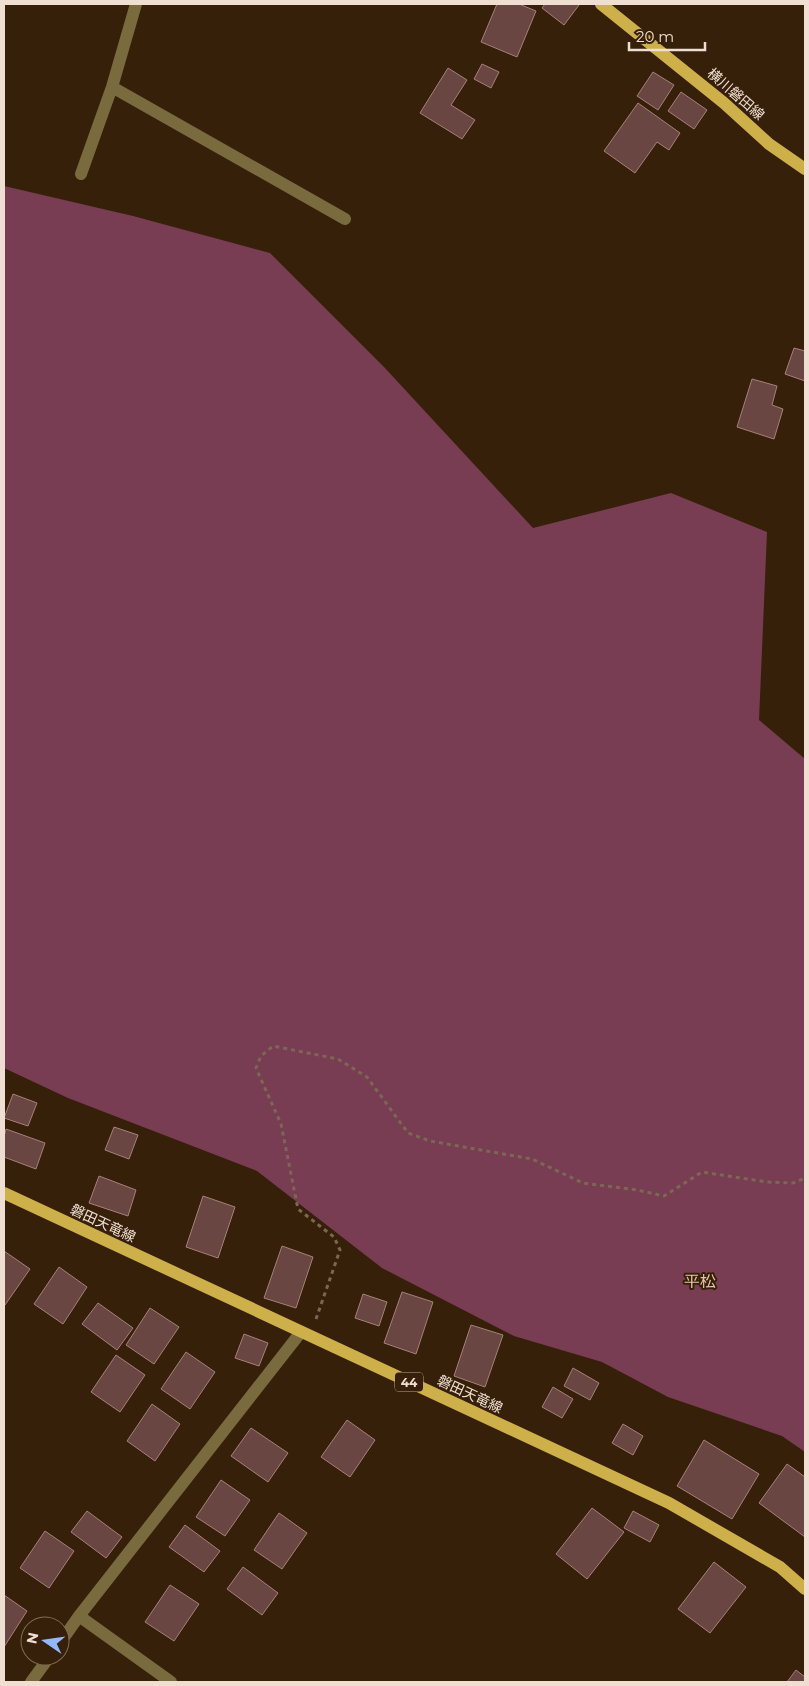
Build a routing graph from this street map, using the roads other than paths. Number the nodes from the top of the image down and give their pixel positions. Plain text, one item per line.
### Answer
1 (136, 4) edge
2 (600, 4) edge
3 (112, 87) junction
4 (805, 169) edge
5 (81, 174) dead end
6 (345, 219) dead end
7 (4, 1193) edge
8 (301, 1332) junction
9 (805, 1588) edge
10 (79, 1616) junction
11 (70, 1629) edge
12 (43, 1666) edge
13 (31, 1682) edge
14 (171, 1682) edge

1 - 3 street
2 - 4 main road, 横川磐田線
3 - 5 street
3 - 6 street
7 - 8 main road, 磐田天竜線 / 44
8 - 9 main road, 磐田天竜線 / 44
8 - 10 street
10 - 11 street
10 - 14 street
12 - 13 street

